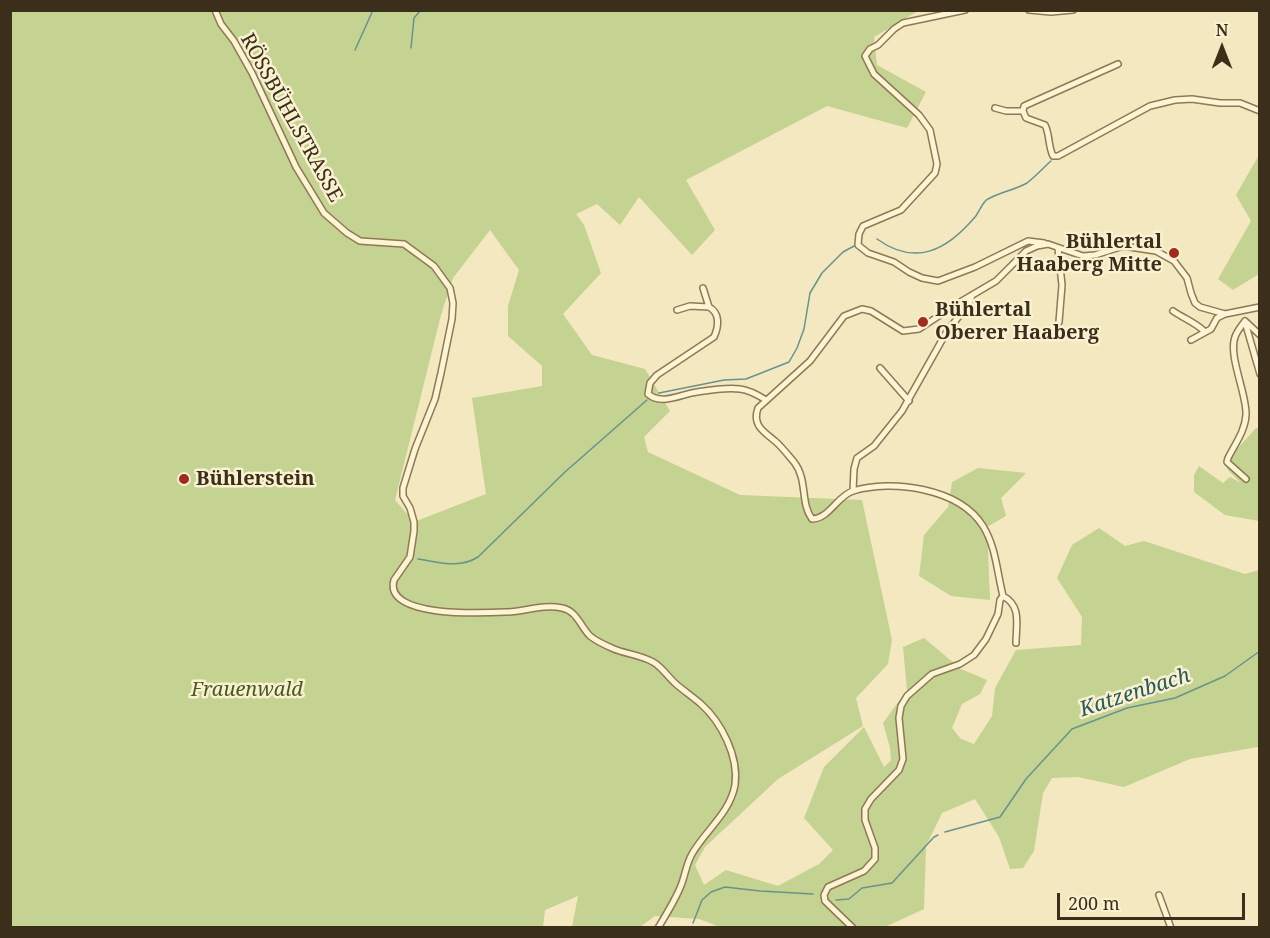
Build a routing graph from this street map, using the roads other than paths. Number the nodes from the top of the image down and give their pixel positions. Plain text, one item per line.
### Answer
1 (215, 10) edge
2 (965, 10) edge
3 (1029, 10) edge
4 (1073, 10) edge
5 (1118, 64) dead end
6 (995, 108) dead end
7 (1023, 111) junction
8 (1260, 111) edge
9 (1048, 244) junction
10 (1058, 248) junction
11 (703, 288) dead end
12 (972, 294) junction
13 (709, 307) junction
14 (1260, 307) edge
15 (677, 310) dead end
16 (1173, 311) dead end
17 (1243, 311) junction
18 (1225, 314) junction
19 (1245, 321) junction
20 (1059, 322) dead end
21 (1204, 331) junction
22 (1260, 335) edge
23 (1191, 340) dead end
24 (880, 368) dead end
25 (1260, 374) edge
26 (766, 400) junction
27 (909, 401) junction
28 (1246, 479) dead end
29 (853, 491) junction
30 (1003, 596) junction
31 (1016, 643) dead end
32 (1159, 896) dead end
33 (658, 927) edge
34 (853, 927) edge
35 (1172, 927) edge

1 - 33 street, RÖSSBÜHLSTRASSE
2 - 9 street
3 - 4 street
5 - 7 street
6 - 7 street
7 - 8 street
9 - 10 street
9 - 12 street
10 - 18 street
10 - 20 street
11 - 13 street
12 - 26 street
12 - 27 street
13 - 15 street
13 - 26 street
14 - 17 street
16 - 21 street
17 - 18 street
17 - 19 street
18 - 21 street
19 - 22 street
19 - 25 street
19 - 28 street
21 - 23 street
24 - 27 street
26 - 29 street
27 - 29 street
29 - 30 street
30 - 31 street
30 - 34 street
32 - 35 street

